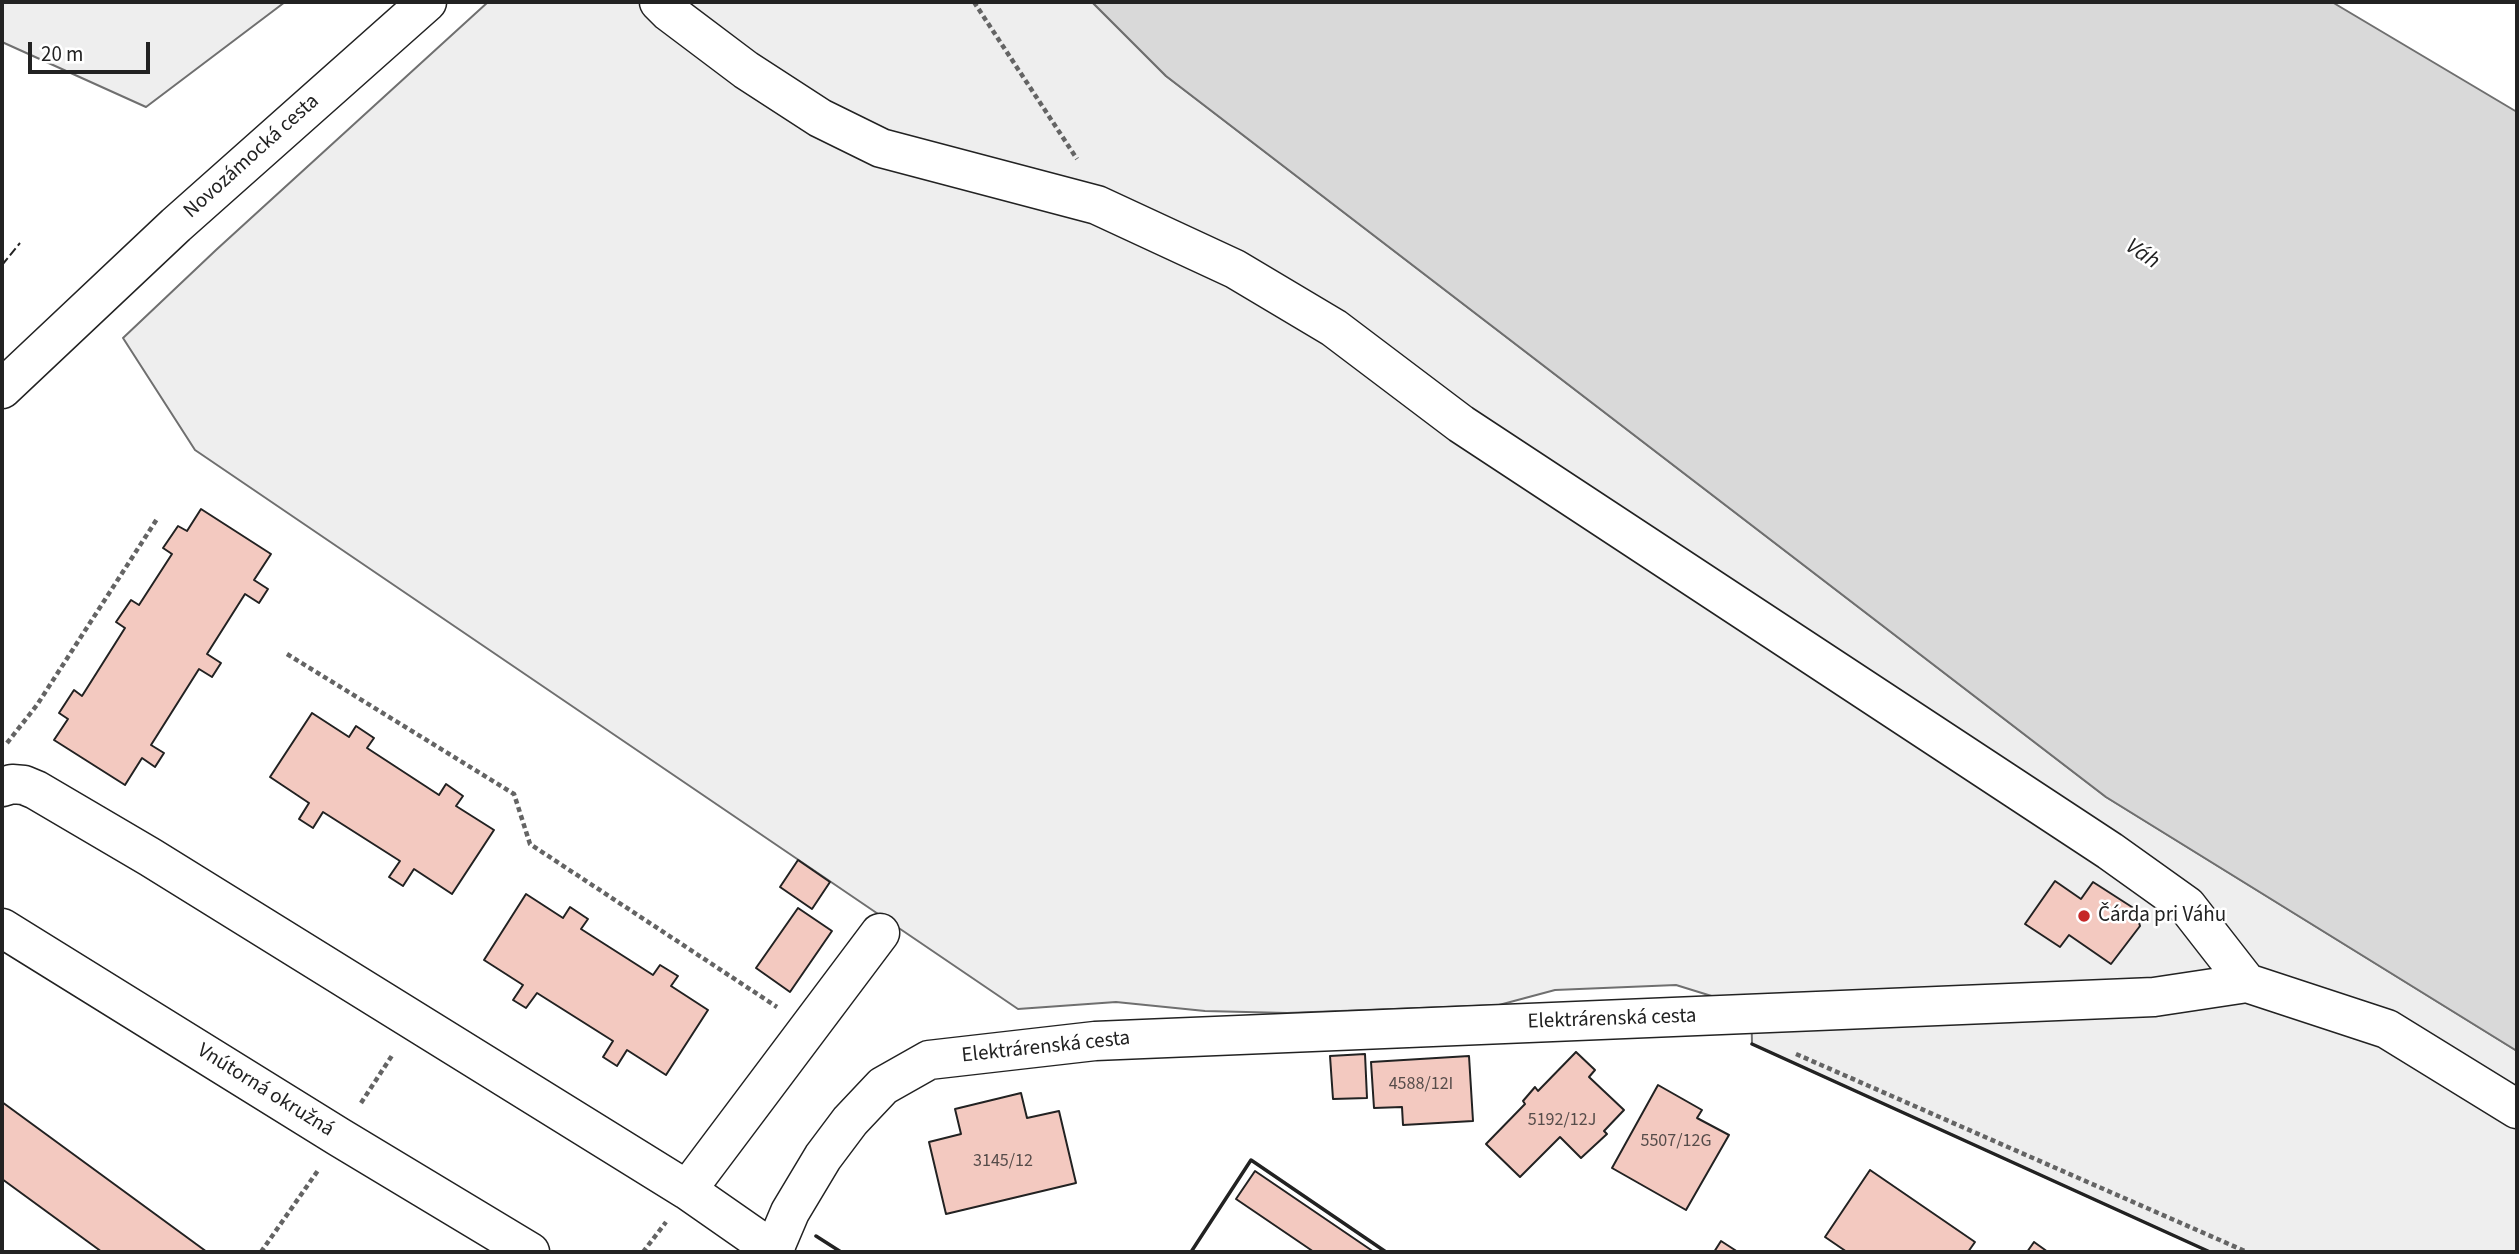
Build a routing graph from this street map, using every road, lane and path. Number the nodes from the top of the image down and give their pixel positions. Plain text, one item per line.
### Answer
1 (427, 2) edge
2 (659, 2) edge
3 (974, 2) edge
4 (1097, 205) junction
5 (80, 316) junction
6 (2, 389) edge
7 (2, 410) edge
8 (157, 519) dead end
9 (287, 654) dead end
10 (2, 749) edge
11 (2, 787) edge
12 (2, 928) edge
13 (880, 933) dead end
14 (2247, 983) junction
15 (809, 1029) junction
16 (1791, 1051) dead end
17 (2517, 1110) edge
18 (678, 1205) junction
19 (527, 1252) edge
20 (643, 1252) edge
21 (775, 1252) edge
22 (2247, 1252) edge

1 - 5 street, Novozámocká cesta
2 - 4 street
3 - 4 path
4 - 14 street
5 - 6 street
5 - 7 street
8 - 10 path
9 - 15 path
11 - 18 street
12 - 19 street, Vnútorná okružná
13 - 15 street
14 - 17 street, Elektrárenská cesta
14 - 21 street, Elektrárenská cesta
15 - 18 street
16 - 22 path
18 - 20 path
18 - 21 street

